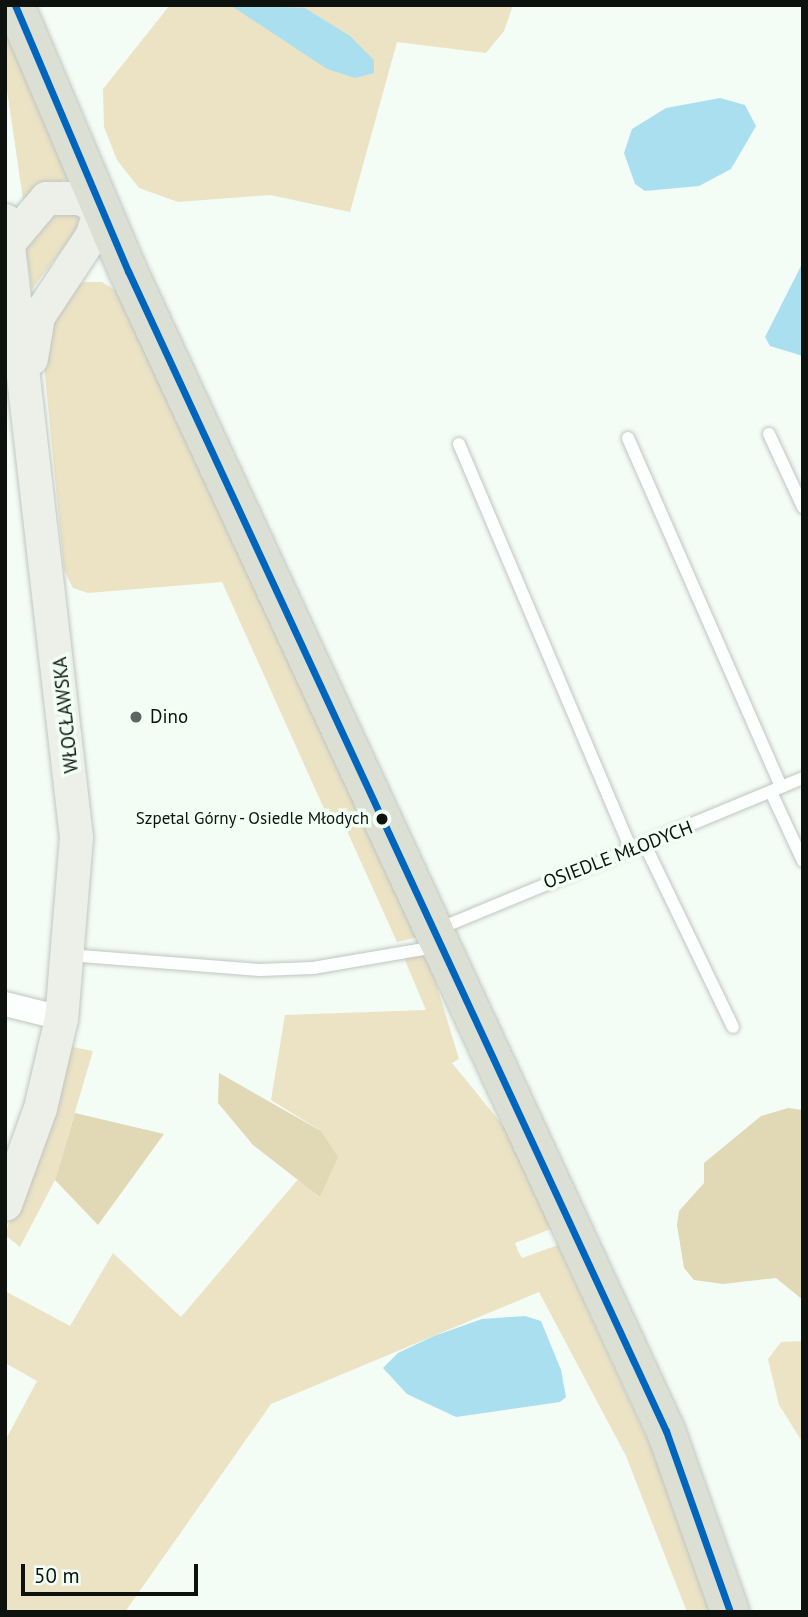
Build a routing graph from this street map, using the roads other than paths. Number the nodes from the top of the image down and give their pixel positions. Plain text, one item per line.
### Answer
1 (15, 5) edge
2 (100, 209) junction
3 (7, 232) edge
4 (68, 270) junction
5 (128, 271) junction
6 (28, 376) junction
7 (769, 434) dead end
8 (628, 438) dead end
9 (459, 444) dead end
10 (803, 508) edge
11 (803, 778) edge
12 (776, 790) junction
13 (645, 845) junction
14 (630, 848) junction
15 (803, 861) edge
16 (436, 939) junction
17 (68, 955) junction
18 (5, 1004) edge
19 (61, 1018) junction
20 (733, 1027) dead end
21 (5, 1204) edge
22 (730, 1612) edge

1 - 2 main road
2 - 3 main road
2 - 4 main road
2 - 5 main road
3 - 6 main road, WŁOCŁAWSKA
4 - 5 main road
4 - 6 main road
5 - 16 main road
6 - 17 main road, WŁOCŁAWSKA
7 - 10 lane
8 - 12 lane
9 - 14 lane
11 - 12 lane, OSIEDLE MŁODYCH
12 - 13 lane, OSIEDLE MŁODYCH
12 - 15 lane
13 - 14 lane, OSIEDLE MŁODYCH
13 - 20 lane
14 - 16 lane, OSIEDLE MŁODYCH
16 - 17 lane, OSIEDLE MŁODYCH
16 - 22 main road
17 - 19 main road, WŁOCŁAWSKA
18 - 19 street
19 - 21 main road, WŁOCŁAWSKA

